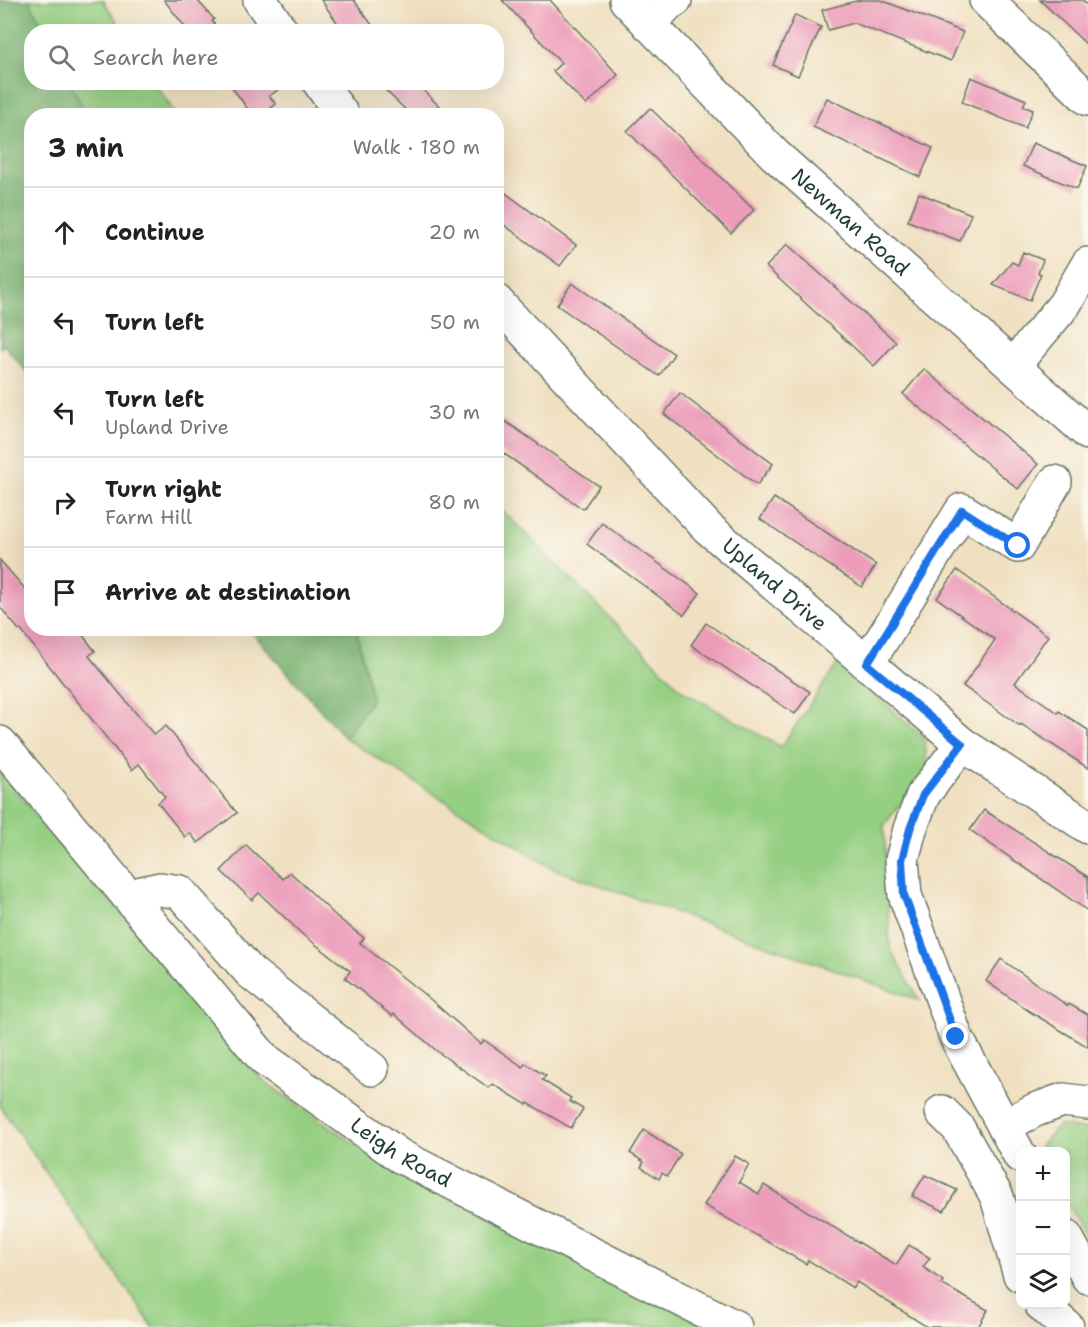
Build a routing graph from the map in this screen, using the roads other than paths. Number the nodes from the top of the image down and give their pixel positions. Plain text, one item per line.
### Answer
1 (260, 0) edge
2 (626, 0) edge
3 (675, 0) edge
4 (986, 0) edge
5 (276, 24) edge
6 (649, 25) junction
7 (325, 90) edge
8 (1088, 99) edge
9 (337, 108) edge
10 (1088, 264) edge
11 (504, 311) edge
12 (1013, 366) junction
13 (1088, 433) edge
14 (1055, 482) dead end
15 (867, 664) junction
16 (0, 743) edge
17 (962, 744) junction
18 (1088, 827) edge
19 (128, 896) junction
20 (372, 1069) dead end
21 (1088, 1103) edge
22 (942, 1112) dead end
23 (1004, 1126) junction
24 (1016, 1148) edge
25 (1070, 1246) edge
26 (1016, 1261) edge
27 (1088, 1277) edge
28 (1046, 1309) edge
29 (735, 1327) edge
30 (1067, 1327) edge

1 - 5 street
2 - 6 street, Newman Road
3 - 6 street
4 - 8 street
6 - 12 street, Newman Road
7 - 9 street
10 - 12 street
11 - 15 street, Upland Drive
12 - 13 street, Newman Road
14 - 15 street
15 - 17 street, Upland Drive
16 - 19 street, Leigh Road
17 - 18 street, Upland Drive
17 - 23 street
19 - 20 street
19 - 29 street, Leigh Road
21 - 23 street
22 - 26 street
23 - 24 street
25 - 27 street
28 - 30 street

